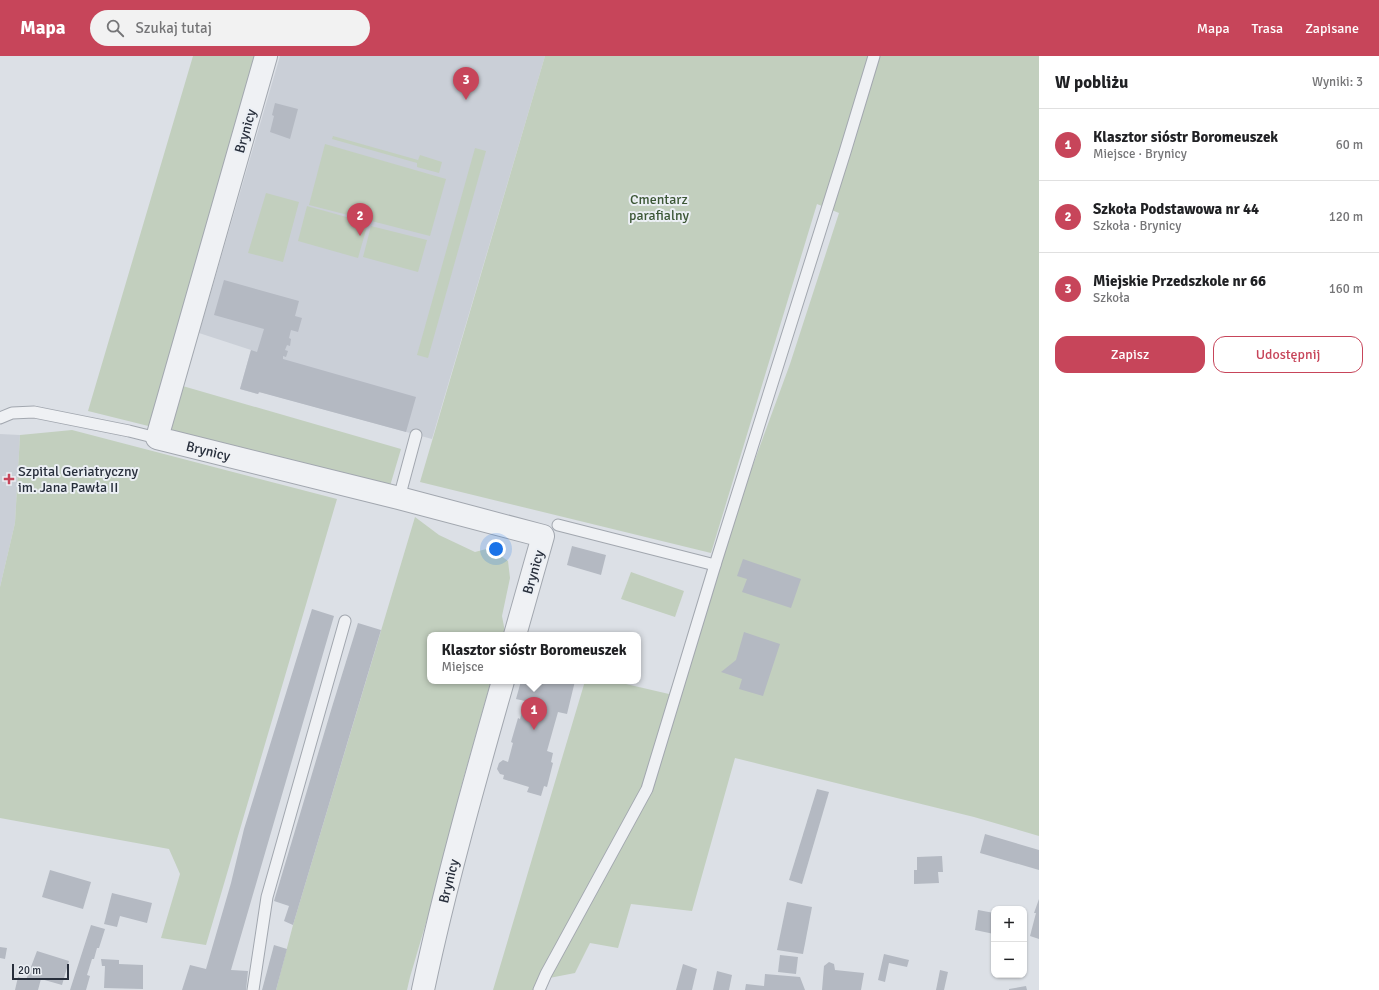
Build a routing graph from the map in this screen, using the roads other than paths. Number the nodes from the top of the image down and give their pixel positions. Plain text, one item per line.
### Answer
1 (266, 56) edge
2 (874, 56) edge
3 (0, 418) edge
4 (416, 435) dead end
5 (157, 438) junction
6 (399, 498) junction
7 (554, 526) junction
8 (715, 566) junction
9 (345, 621) dead end
10 (517, 632) edge
11 (501, 684) edge
12 (253, 990) edge
13 (423, 990) edge
14 (539, 990) edge

1 - 5 street, Brynicy
2 - 8 lane
3 - 5 lane
4 - 6 lane
5 - 6 street, Brynicy
6 - 7 street, Brynicy
7 - 8 lane
7 - 10 street, Brynicy
8 - 14 lane
9 - 12 lane
11 - 13 street, Brynicy

